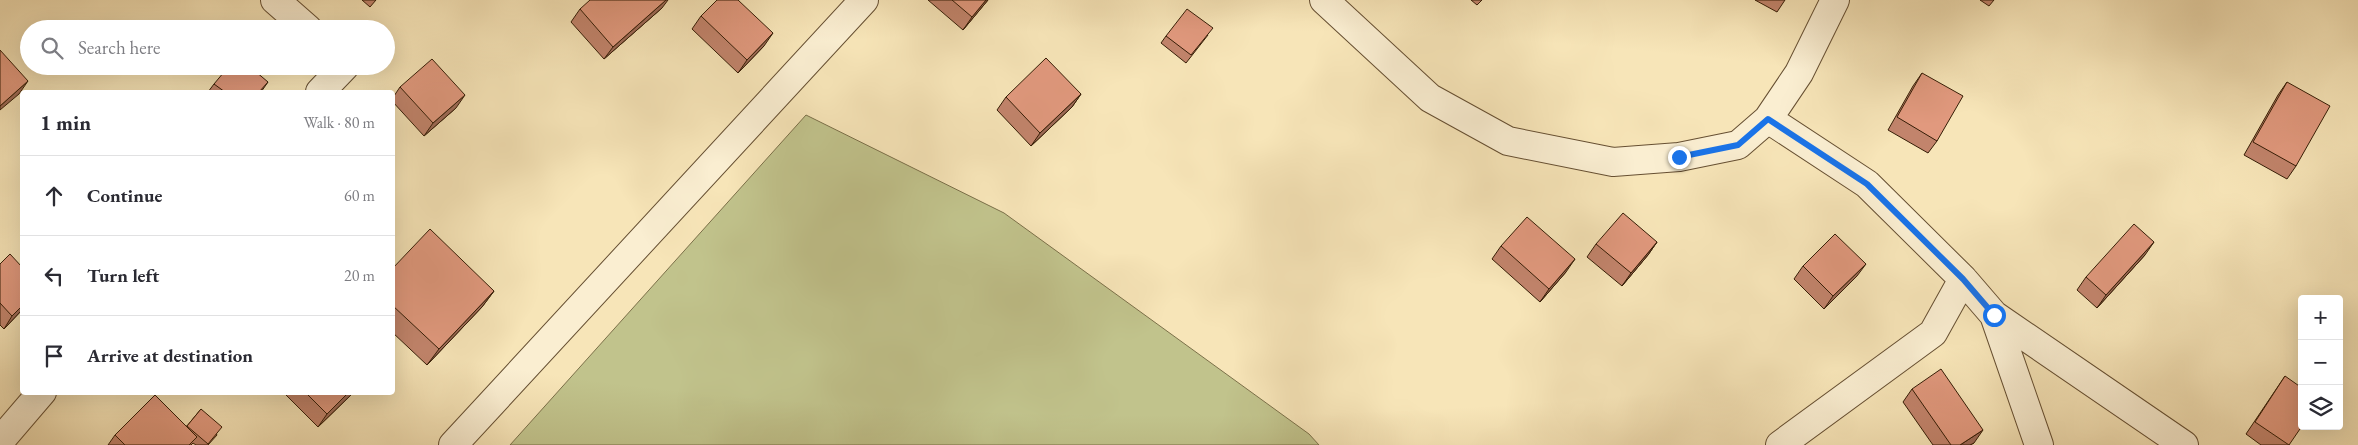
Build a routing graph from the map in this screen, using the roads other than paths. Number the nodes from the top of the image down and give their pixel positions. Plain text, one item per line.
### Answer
1 (275, 0) edge
2 (864, 0) edge
3 (1324, 0) edge
4 (1835, 0) edge
5 (298, 20) edge
6 (336, 75) edge
7 (322, 90) edge
8 (1768, 119) junction
9 (1963, 279) junction
10 (1994, 315) junction
11 (39, 395) edge
12 (0, 440) edge
13 (453, 445) edge
14 (1780, 445) edge
15 (2039, 445) edge
16 (2184, 445) edge

1 - 5 street
2 - 13 street
3 - 8 street
4 - 8 street
6 - 7 street
8 - 9 street
9 - 10 street
9 - 14 street
10 - 15 street
10 - 16 street
11 - 12 street

